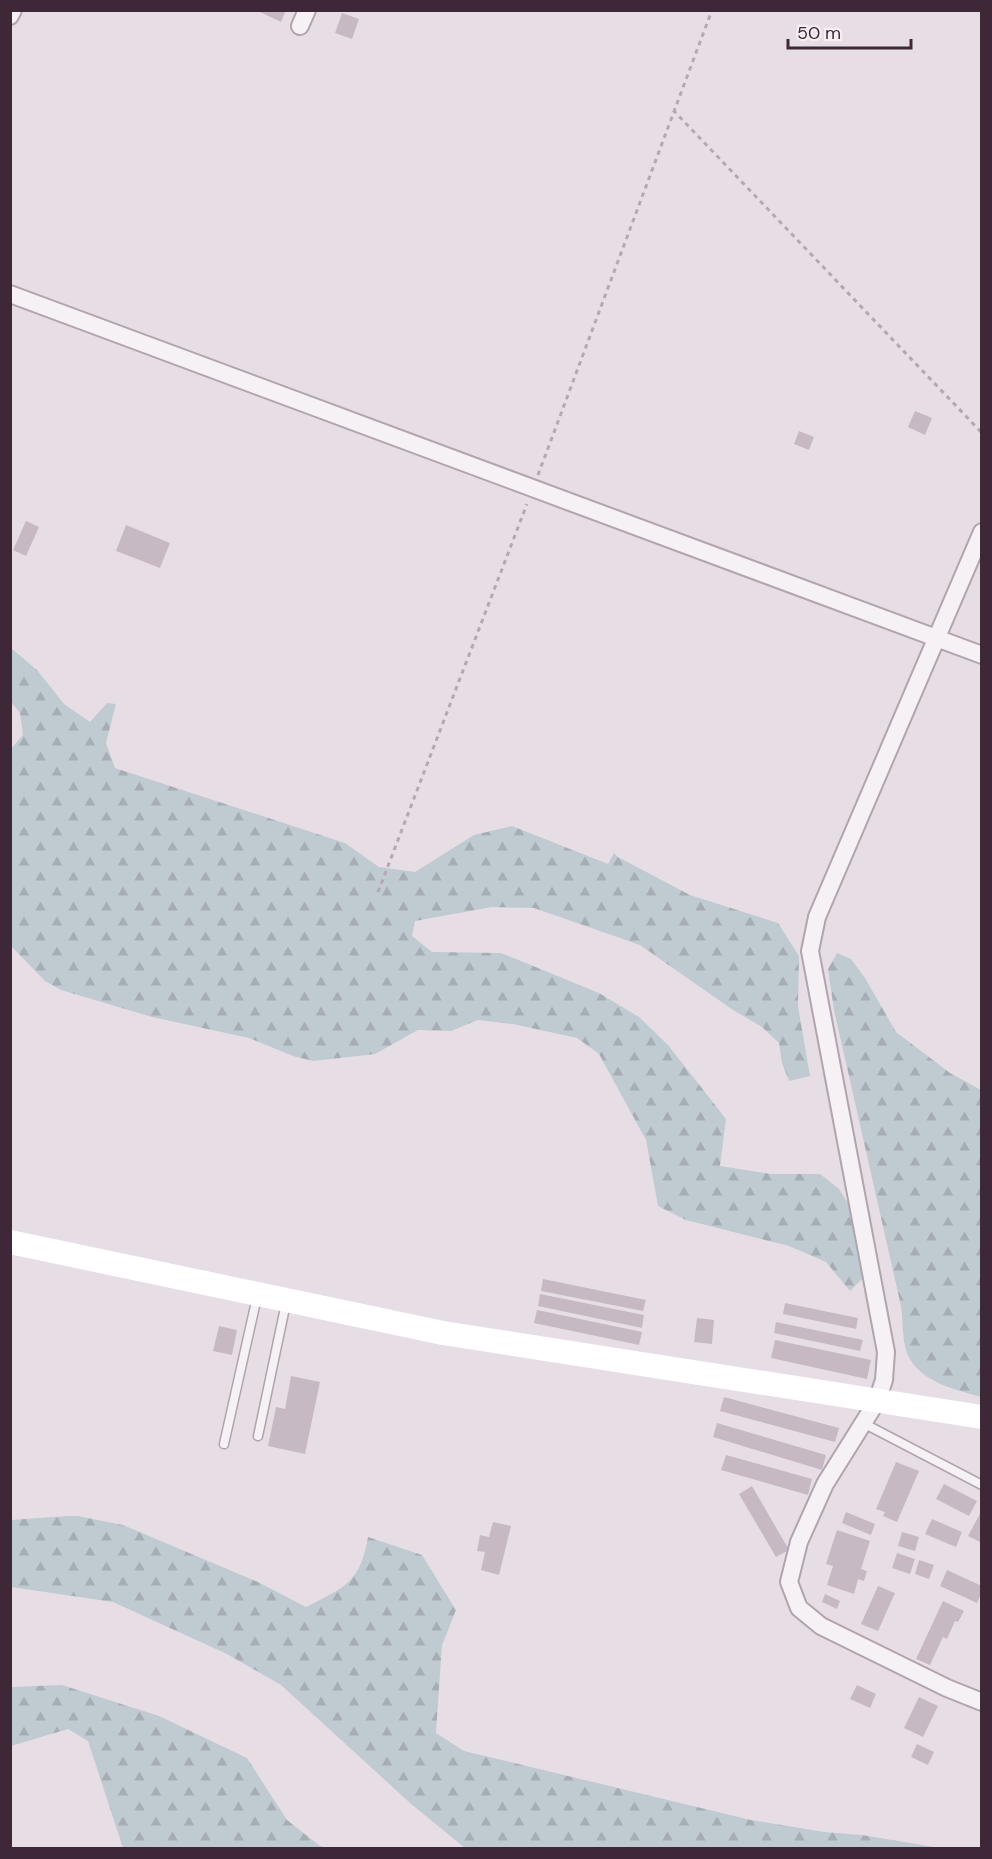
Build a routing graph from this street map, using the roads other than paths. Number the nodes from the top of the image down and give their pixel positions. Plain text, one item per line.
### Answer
1 (13, 10) edge
2 (10, 16) edge
3 (10, 294) edge
4 (981, 532) edge
5 (935, 638) junction
6 (981, 655) edge
7 (10, 1242) edge
8 (258, 1293) junction
9 (287, 1299) junction
10 (877, 1401) junction
11 (981, 1417) edge
12 (863, 1423) junction
13 (258, 1436) dead end
14 (224, 1444) dead end
15 (981, 1485) edge
16 (981, 1702) edge

1 - 2 street
3 - 5 street
4 - 5 street
5 - 6 street
5 - 10 street
7 - 8 street
8 - 9 street
8 - 14 lane
9 - 10 street
9 - 13 lane
10 - 11 street
10 - 12 street
12 - 15 lane
12 - 16 street

